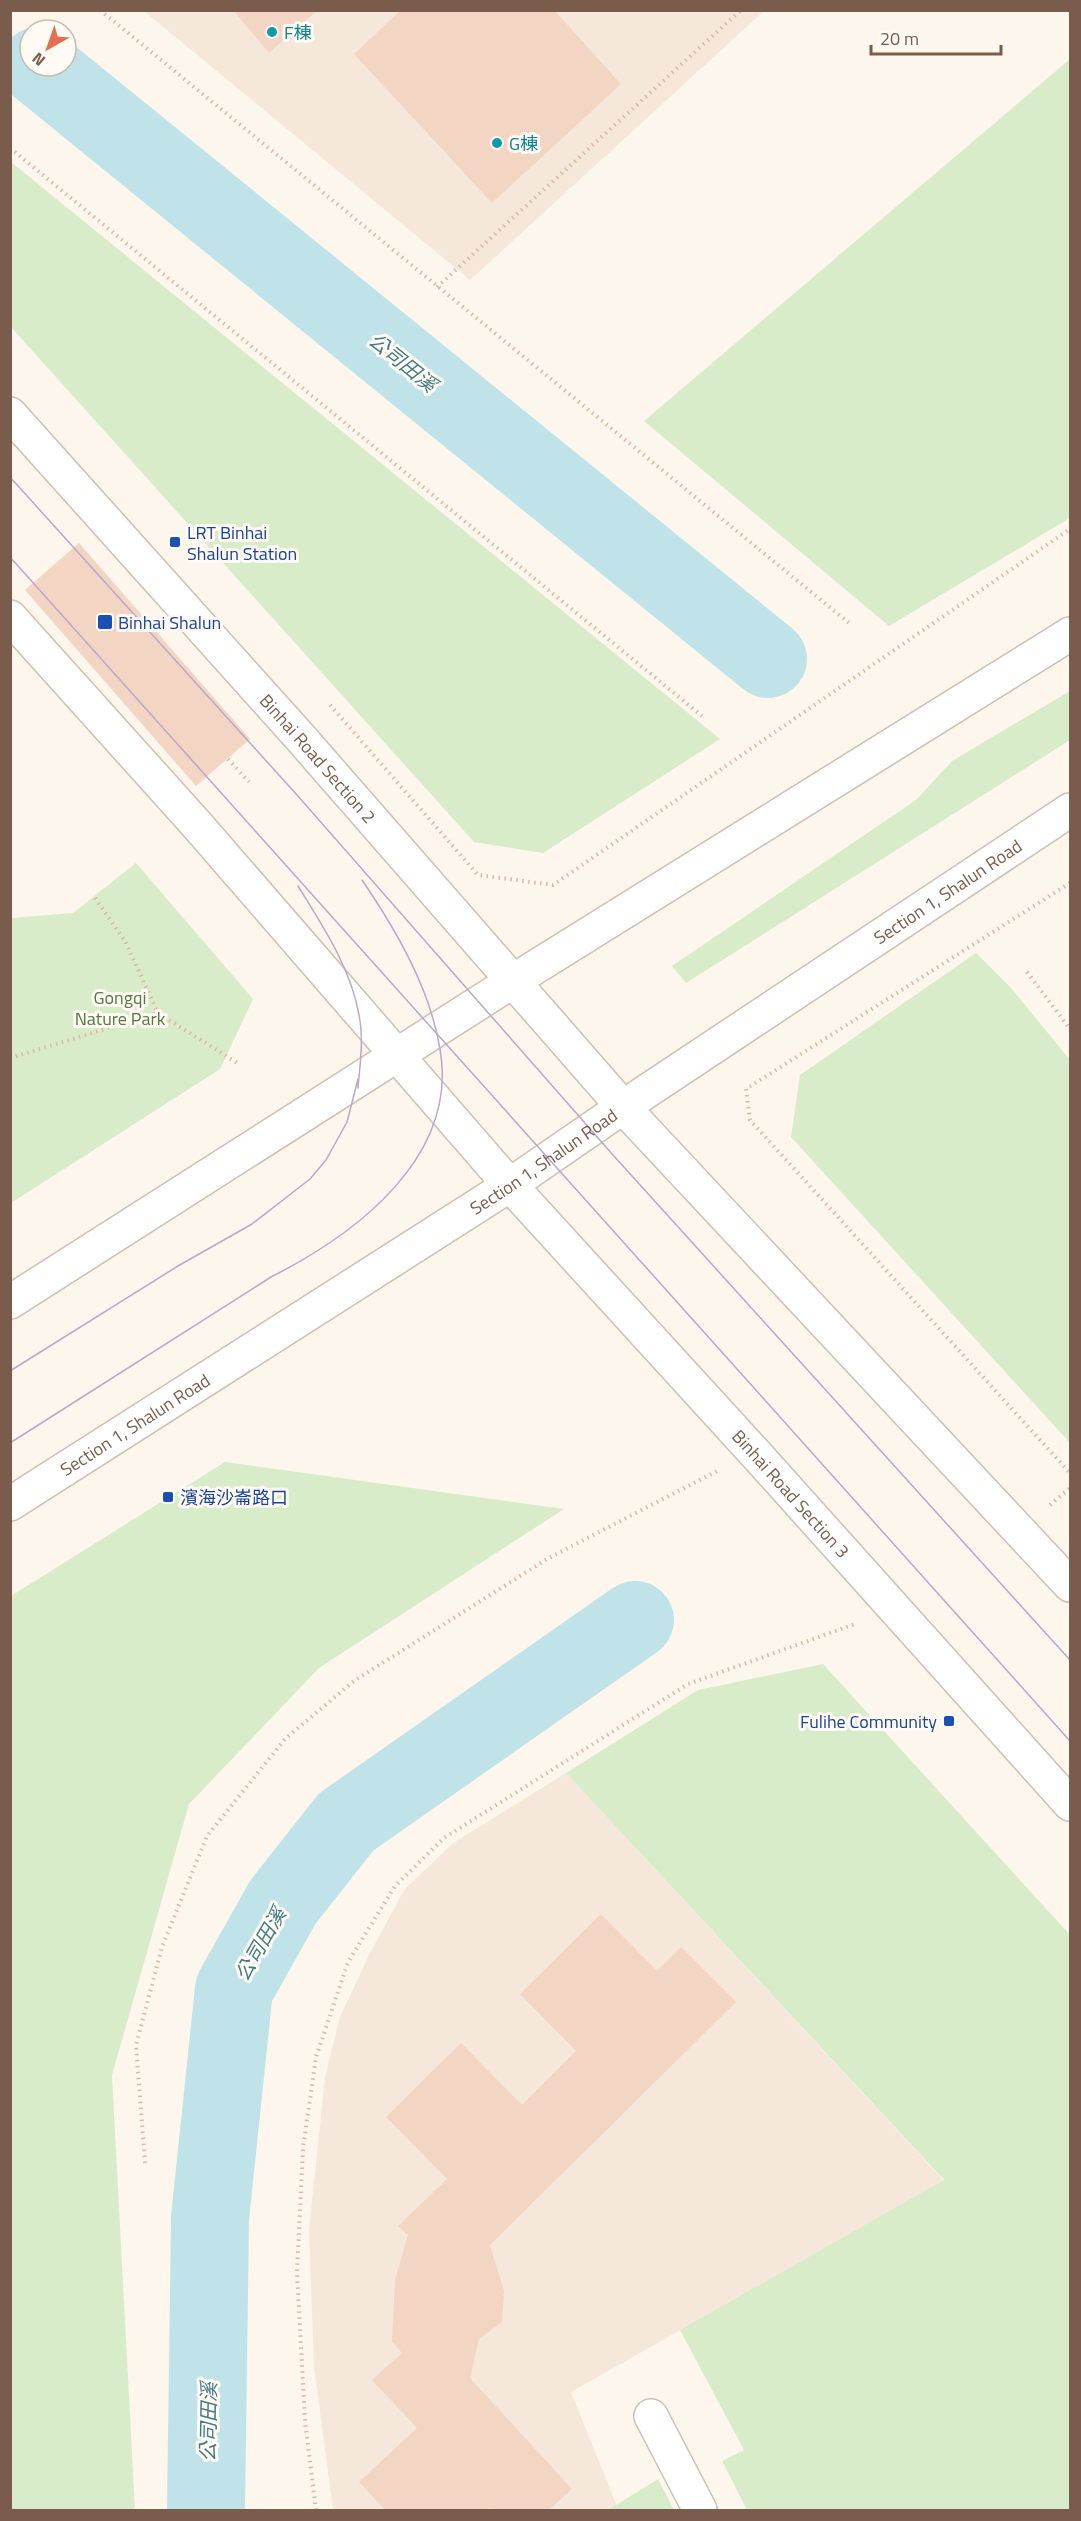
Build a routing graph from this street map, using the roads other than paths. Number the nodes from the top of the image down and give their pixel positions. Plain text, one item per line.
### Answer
1 (10, 414) edge
2 (10, 617) edge
3 (1071, 634) edge
4 (1071, 810) edge
5 (513, 981) junction
6 (397, 1057) junction
7 (623, 1107) junction
8 (510, 1185) junction
9 (10, 1302) edge
10 (10, 1504) edge
11 (1071, 1585) edge
12 (1071, 1804) edge
13 (651, 2416) dead end
14 (699, 2511) edge

1 - 5 street, Binhai Road Section 2
2 - 6 street
3 - 5 street
4 - 7 street, Section 1, Shalun Road
5 - 6 street
5 - 7 street, Binhai Road Section 2
6 - 8 street, Binhai Road Section 3
6 - 9 street
7 - 8 street, Section 1, Shalun Road
7 - 11 street
8 - 10 street, Section 1, Shalun Road
8 - 12 street, Binhai Road Section 3
13 - 14 street

